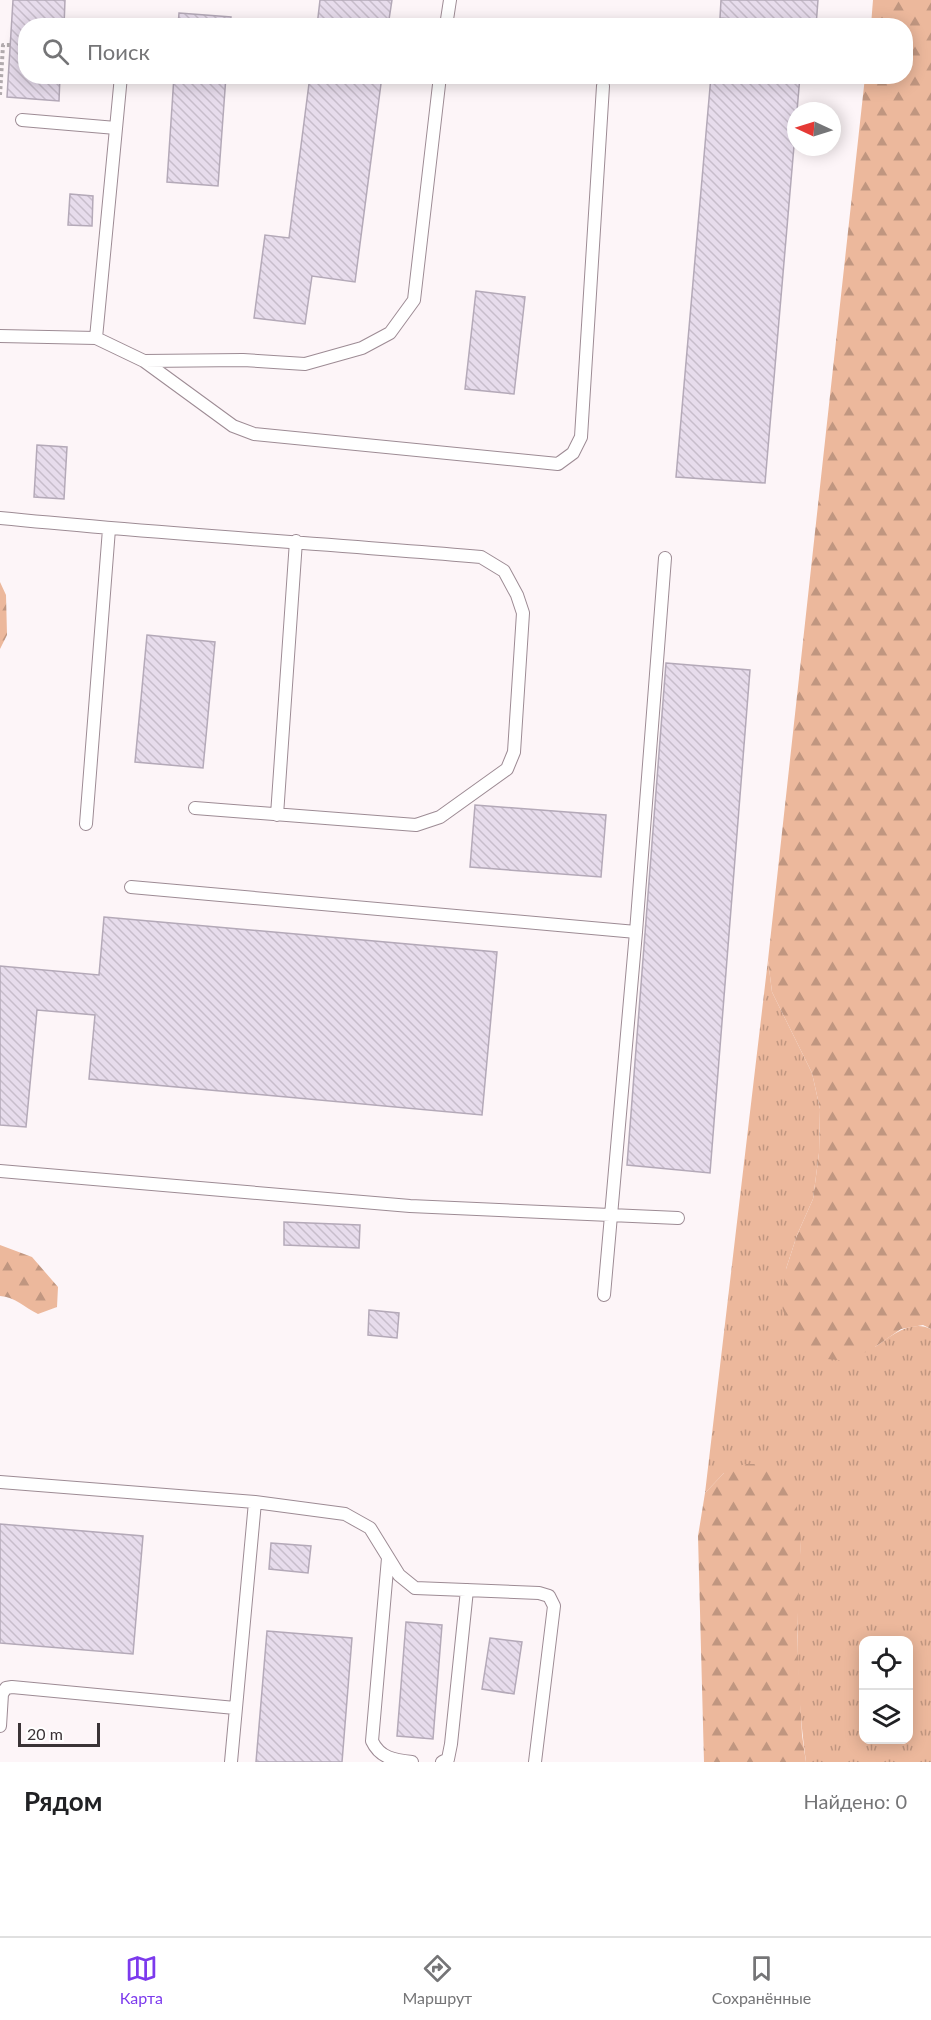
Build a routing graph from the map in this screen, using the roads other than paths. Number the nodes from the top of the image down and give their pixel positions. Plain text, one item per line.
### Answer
1 (450, 0) edge
2 (447, 18) edge
3 (120, 84) edge
4 (439, 84) edge
5 (603, 86) dead end
6 (22, 120) dead end
7 (116, 128) junction
8 (0, 336) edge
9 (96, 338) junction
10 (144, 361) junction
11 (0, 518) edge
12 (109, 529) junction
13 (296, 541) junction
14 (665, 558) dead end
15 (195, 808) dead end
16 (277, 815) junction
17 (86, 824) dead end
18 (131, 887) dead end
19 (636, 932) junction
20 (0, 1171) edge
21 (611, 1216) junction
22 (678, 1218) dead end
23 (604, 1295) dead end
24 (0, 1482) edge
25 (255, 1502) junction
26 (388, 1557) junction
27 (467, 1590) junction
28 (235, 1708) junction
29 (0, 1726) edge
30 (231, 1762) edge
31 (412, 1762) edge
32 (442, 1762) edge
33 (535, 1762) edge

1 - 2 lane
3 - 7 lane
4 - 10 lane
5 - 10 lane
6 - 7 lane
7 - 9 lane
8 - 9 lane
9 - 10 lane
11 - 12 lane
12 - 13 lane
12 - 17 lane
13 - 16 lane
13 - 16 lane
14 - 19 lane
15 - 16 lane
18 - 19 lane
19 - 21 lane
20 - 21 lane
21 - 22 lane
21 - 23 lane
24 - 25 lane
25 - 26 lane
25 - 28 lane
26 - 27 lane
26 - 31 lane
27 - 32 lane
27 - 33 lane
28 - 29 lane
28 - 30 lane

